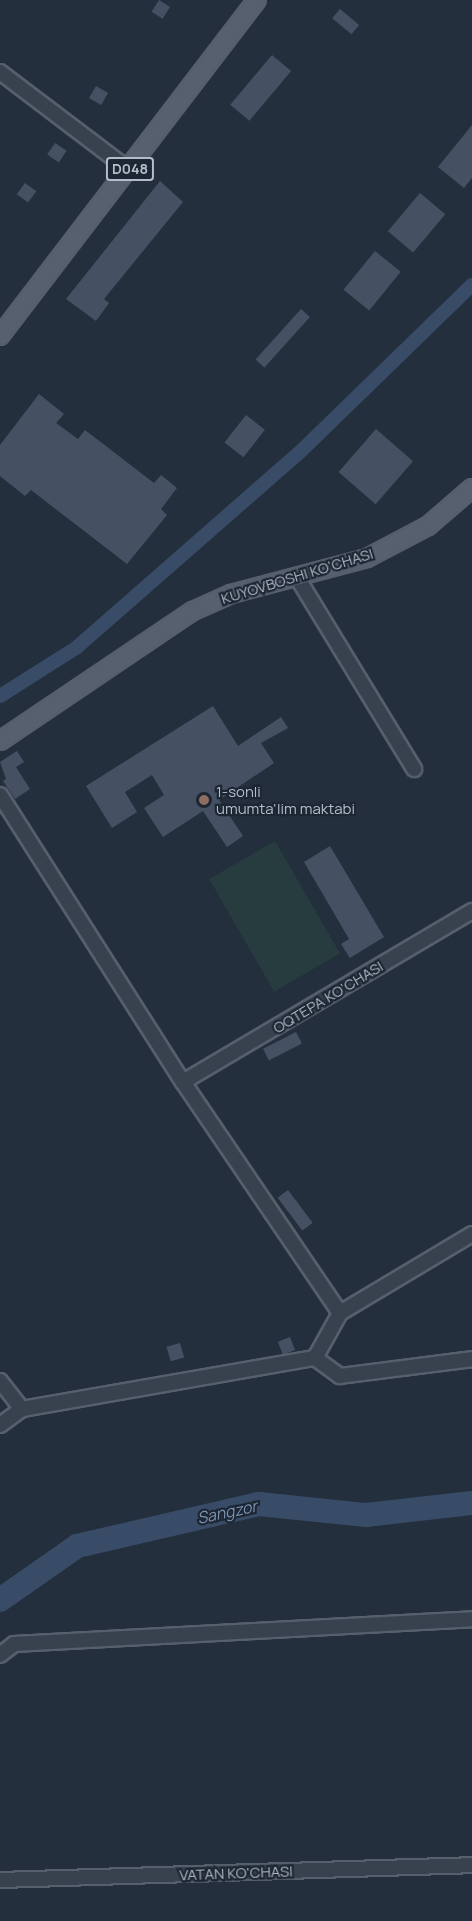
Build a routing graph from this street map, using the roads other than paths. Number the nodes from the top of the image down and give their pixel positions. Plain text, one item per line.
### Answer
1 (256, 0) edge
2 (0, 72) edge
3 (129, 170) junction
4 (2, 328) edge
5 (472, 488) edge
6 (297, 576) junction
7 (0, 741) edge
8 (414, 769) dead end
9 (0, 795) edge
10 (472, 911) edge
11 (183, 1082) junction
12 (472, 1234) edge
13 (340, 1314) junction
14 (315, 1358) junction
15 (472, 1359) edge
16 (0, 1381) edge
17 (22, 1409) junction
18 (0, 1425) edge
19 (472, 1619) edge
20 (0, 1655) edge
21 (472, 1865) edge
22 (0, 1880) edge

1 - 3 main road, D048
2 - 3 street
3 - 4 main road, D048
5 - 6 main road, KUYOVBOSHI KO'CHASI
6 - 7 main road, KUYOVBOSHI KO'CHASI
6 - 8 street
9 - 11 street
10 - 11 street, OQTEPA KO'CHASI
11 - 13 street
12 - 13 street
13 - 14 street
14 - 15 street
14 - 17 street
16 - 17 street
17 - 18 street
19 - 20 street
21 - 22 street, VATAN KO'CHASI

